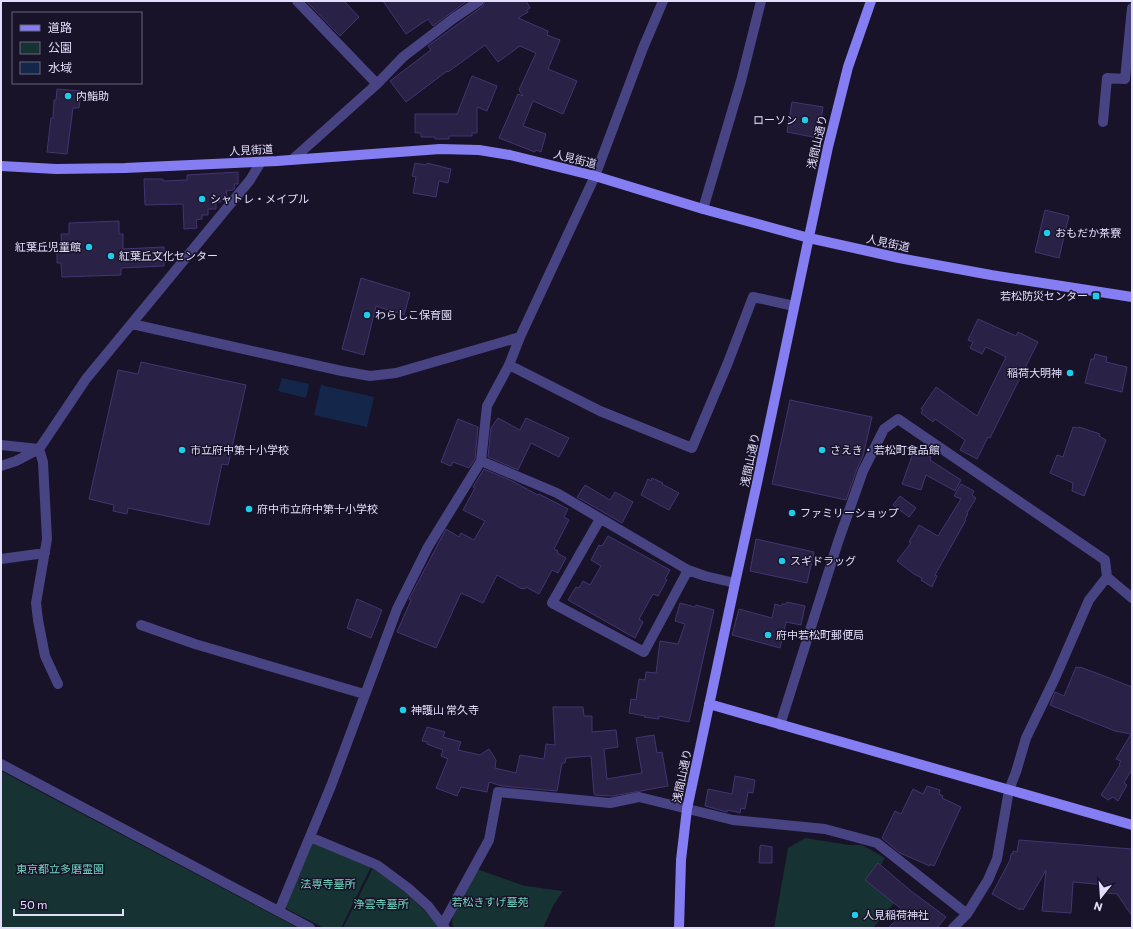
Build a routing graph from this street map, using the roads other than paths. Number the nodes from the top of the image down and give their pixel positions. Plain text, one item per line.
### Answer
1 (297, 1) edge
2 (479, 1) edge
3 (663, 1) edge
4 (761, 1) edge
5 (871, 1) edge
6 (1132, 8) edge
7 (377, 84) junction
8 (1103, 122) dead end
9 (293, 159) junction
10 (261, 162) junction
11 (1, 166) edge
12 (595, 176) junction
13 (703, 209) junction
14 (809, 238) junction
15 (1132, 297) edge
16 (794, 306) junction
17 (132, 324) junction
18 (520, 338) junction
19 (509, 365) junction
20 (1, 445) edge
21 (39, 449) junction
22 (481, 461) junction
23 (1, 466) edge
24 (600, 519) junction
25 (45, 553) junction
26 (1, 559) edge
27 (688, 570) junction
28 (1107, 577) junction
29 (734, 583) junction
30 (1132, 598) edge
31 (141, 625) dead end
32 (58, 684) dead end
33 (364, 694) junction
34 (710, 704) junction
35 (780, 724) junction
36 (1, 764) edge
37 (1009, 790) junction
38 (687, 809) junction
39 (1132, 825) edge
40 (310, 837) junction
41 (279, 911) junction
42 (967, 914) junction
43 (444, 926) edge
44 (310, 928) edge
45 (679, 928) edge
46 (953, 928) edge

1 - 7 street
2 - 7 street
3 - 12 street
4 - 13 street
5 - 14 main road, 浅間山通り
6 - 8 street
7 - 9 street
9 - 10 main road, 人見街道
9 - 12 main road, 人見街道
10 - 11 main road, 人見街道
10 - 17 street
12 - 13 main road, 人見街道
12 - 18 street
13 - 14 main road, 人見街道
14 - 15 main road, 人見街道
14 - 16 main road, 浅間山通り
16 - 19 street
16 - 29 main road, 浅間山通り
17 - 18 street
17 - 21 street
18 - 19 street
19 - 22 street
20 - 21 street
21 - 23 street
21 - 25 street
22 - 24 street
22 - 33 street
24 - 27 street
24 - 27 street
25 - 26 street
25 - 32 street
27 - 29 street
28 - 30 street
28 - 35 street
28 - 37 street
29 - 34 main road, 浅間山通り
31 - 33 street
33 - 40 street
34 - 35 main road
34 - 38 main road, 浅間山通り
35 - 37 main road
36 - 41 street
37 - 39 main road
37 - 42 street
38 - 42 street
38 - 43 street
38 - 45 main road, 浅間山通り
40 - 41 street
40 - 43 street
41 - 44 street
42 - 46 street

